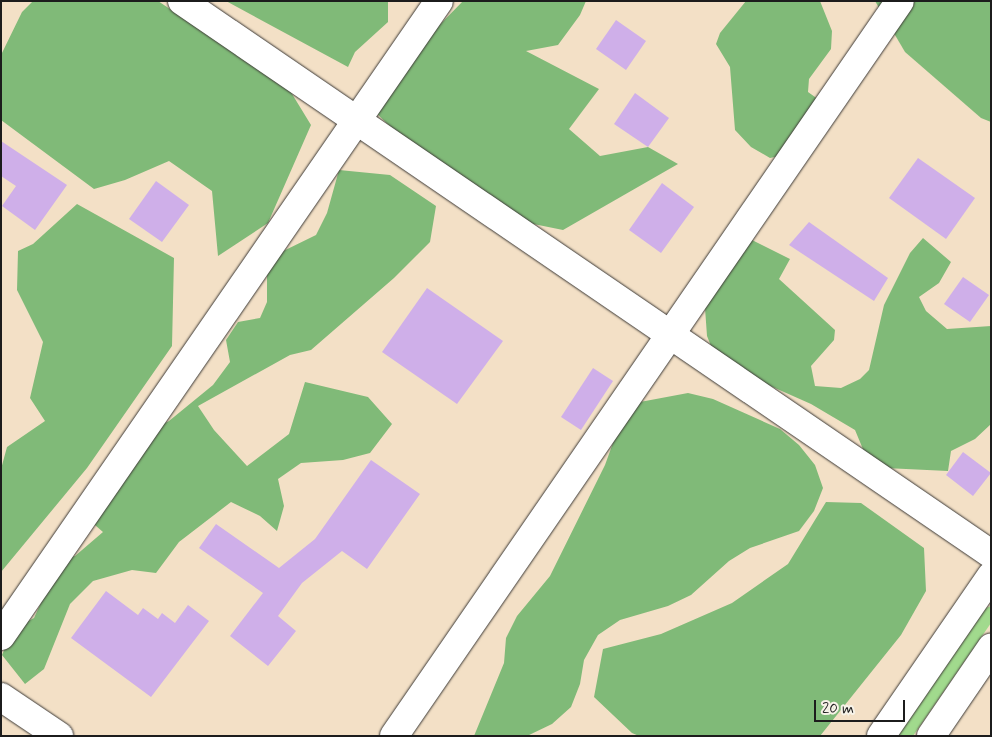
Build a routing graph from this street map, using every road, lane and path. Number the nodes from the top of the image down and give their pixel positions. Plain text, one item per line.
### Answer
1 (182, 1) edge
2 (439, 1) edge
3 (900, 1) edge
4 (356, 121) junction
5 (670, 335) junction
6 (991, 554) edge
7 (991, 576) edge
8 (1, 636) edge
9 (991, 648) edge
10 (1, 697) edge
11 (59, 736) edge
12 (394, 736) edge
13 (881, 736) edge
14 (931, 736) edge

1 - 4 street
2 - 4 street
3 - 5 street
4 - 5 street
4 - 8 street
5 - 6 street
5 - 12 street
7 - 13 street
9 - 14 street
10 - 11 street

